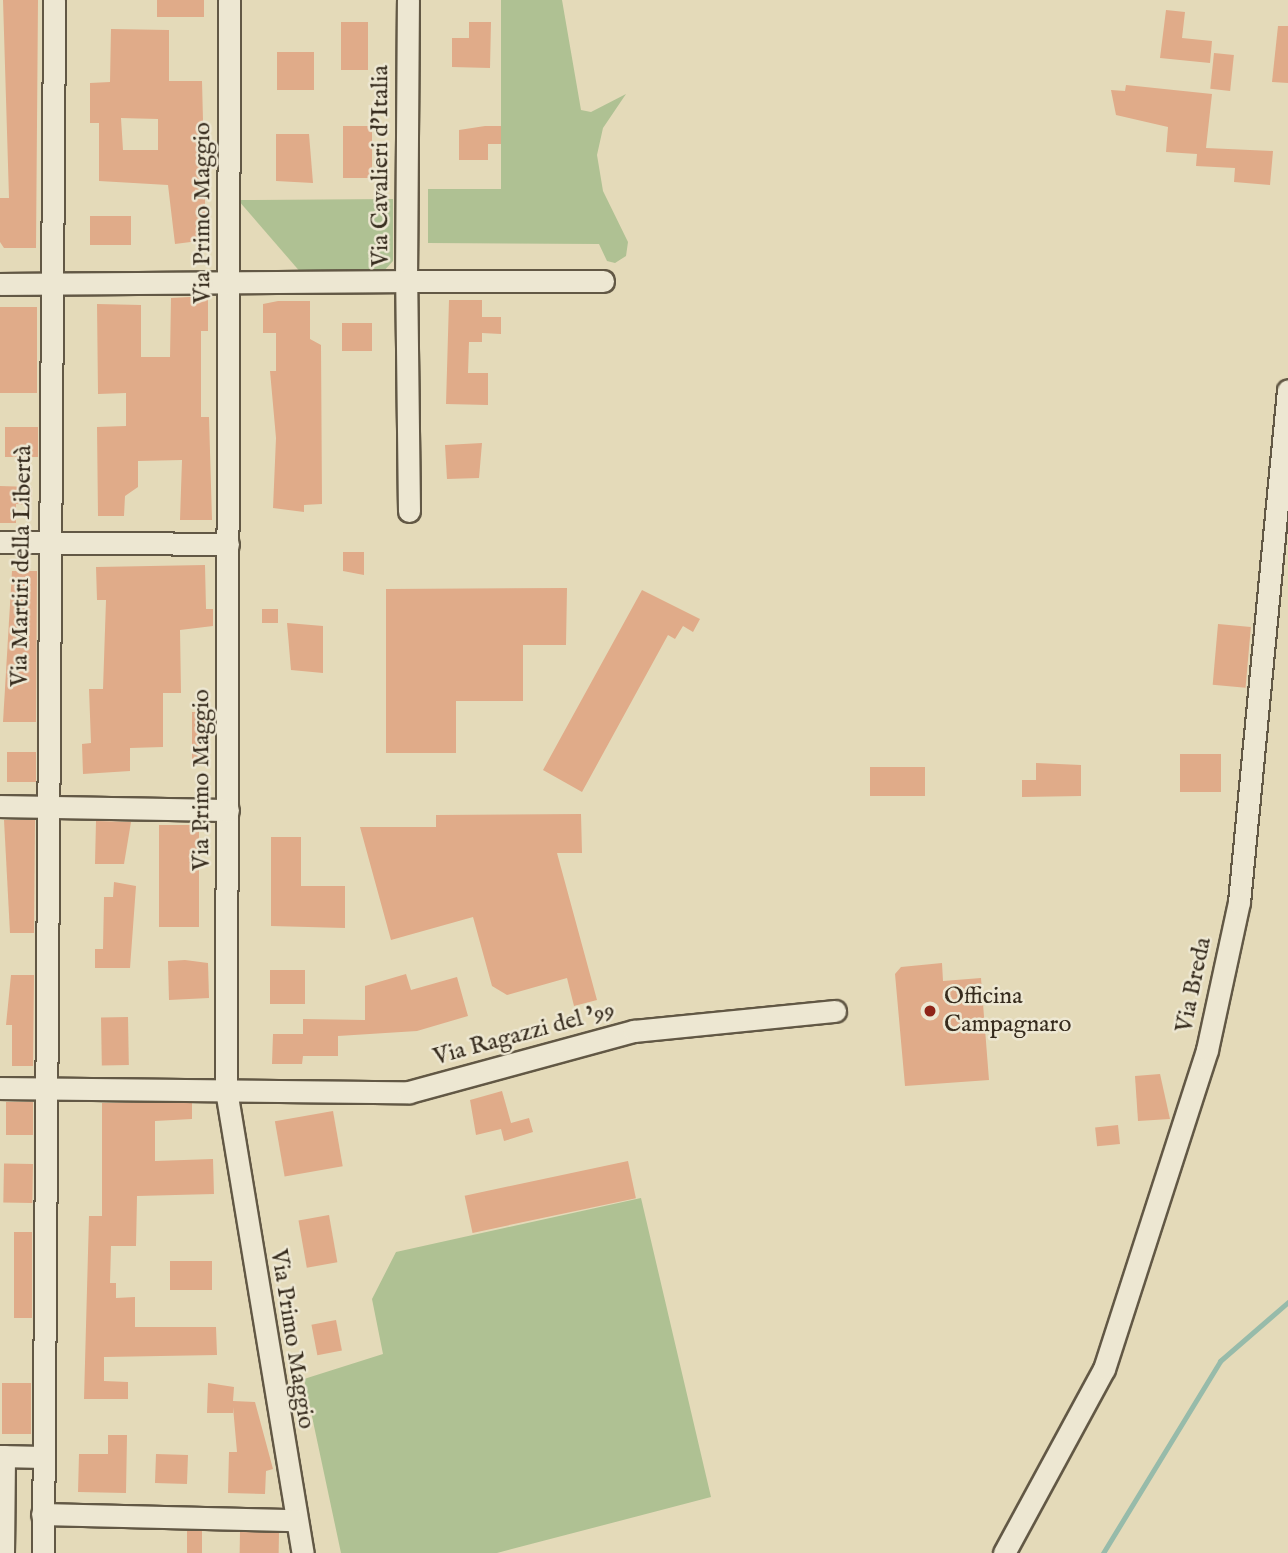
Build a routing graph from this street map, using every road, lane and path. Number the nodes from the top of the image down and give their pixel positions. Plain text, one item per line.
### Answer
1 (54, 0) edge
2 (229, 0) edge
3 (408, 0) edge
4 (228, 281) junction
5 (406, 281) junction
6 (603, 281) dead end
7 (0, 284) edge
8 (50, 284) junction
9 (1288, 390) edge
10 (409, 511) dead end
11 (0, 542) edge
12 (49, 542) junction
13 (228, 544) junction
14 (0, 806) edge
15 (45, 806) junction
16 (228, 810) junction
17 (835, 1011) dead end
18 (0, 1088) edge
19 (45, 1089) junction
20 (226, 1090) junction
21 (2, 1456) edge
22 (43, 1457) junction
23 (42, 1514) junction
24 (296, 1520) junction
25 (4, 1553) edge
26 (43, 1553) edge
27 (303, 1553) edge
28 (1004, 1553) edge

1 - 8 street, Via Martiri della Libertà
2 - 4 street, Via Primo Maggio
3 - 5 street, Via Cavalieri d'Italia
4 - 5 street, Via Cavalieri d'Italia
4 - 8 street, Via Cavalieri d'Italia
4 - 13 street, Via Primo Maggio
5 - 6 street
5 - 10 street
7 - 8 street, Via Cavalieri d'Italia
8 - 12 street, Via Martiri della Libertà
9 - 28 street, Via Breda
11 - 12 street
12 - 13 street
12 - 15 street, Via Martiri della Libertà
13 - 16 street, Via Primo Maggio
14 - 15 street
15 - 16 street
15 - 19 street, Via Martiri della Libertà
16 - 20 street, Via Primo Maggio
17 - 20 street, Via Ragazzi del '99
18 - 19 street, Via Ragazzi del '99
19 - 20 street, Via Ragazzi del '99
19 - 22 street, Via Martiri della Libertà
20 - 24 street, Via Primo Maggio
21 - 22 street
21 - 25 street
22 - 23 street, Via Martiri della Libertà
23 - 24 street
23 - 26 street, Via Martiri della Libertà
24 - 27 street, Via Primo Maggio

